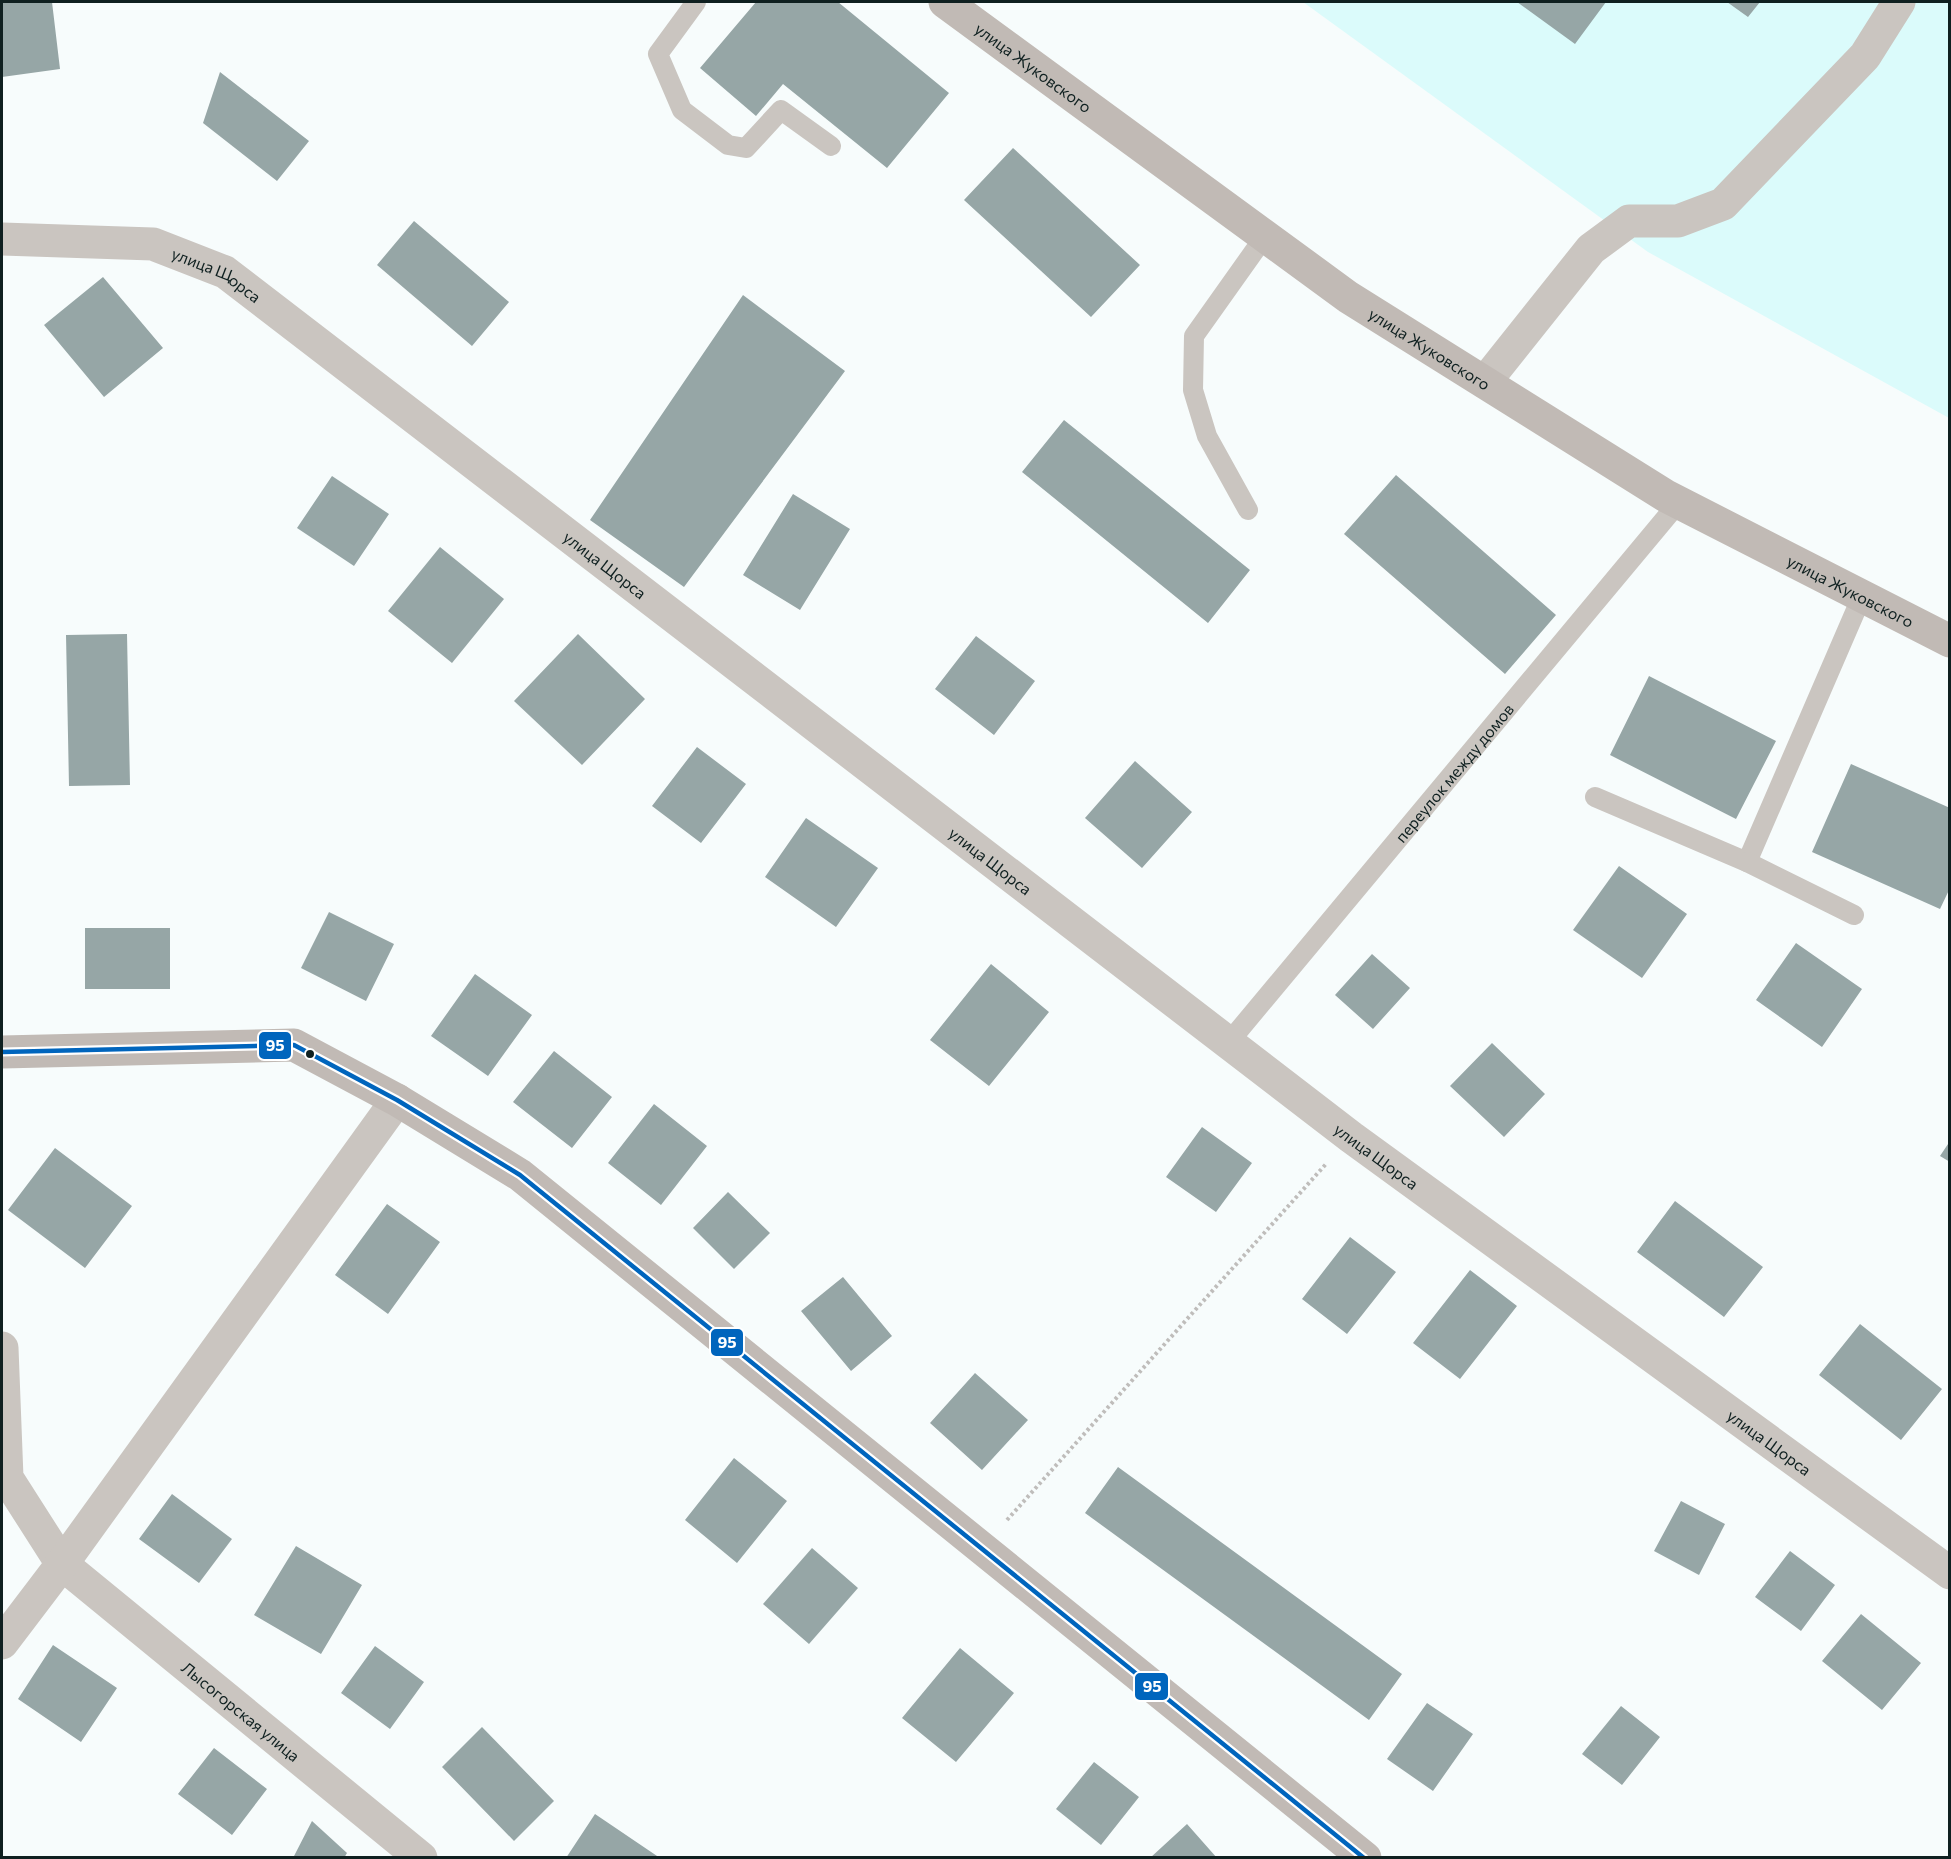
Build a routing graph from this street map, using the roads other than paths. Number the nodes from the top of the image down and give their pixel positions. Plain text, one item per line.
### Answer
1 (696, 2) edge
2 (945, 2) edge
3 (1899, 2) edge
4 (831, 146) dead end
5 (1265, 236) junction
6 (2, 239) edge
7 (1485, 382) junction
8 (1679, 502) junction
9 (1248, 510) dead end
10 (1862, 596) junction
11 (1950, 640) edge
12 (1595, 797) dead end
13 (1747, 862) junction
14 (1854, 915) dead end
15 (1230, 1042) junction
16 (2, 1052) edge
17 (397, 1100) junction
18 (2, 1348) edge
19 (62, 1564) junction
20 (1950, 1573) edge
21 (2, 1643) edge
22 (421, 1857) edge
23 (1365, 1857) edge

1 - 4 lane
2 - 5 street, улица Жуковского
3 - 7 street
5 - 7 street, улица Жуковского
5 - 9 lane
6 - 15 street, улица Щорса
7 - 8 street, улица Жуковского
8 - 10 street, улица Жуковского
8 - 15 lane, переулок между домов
10 - 11 street, улица Жуковского
10 - 13 lane
12 - 13 lane
13 - 14 lane
15 - 20 street, улица Щорса
16 - 17 street
17 - 19 street
17 - 23 street
18 - 19 street, Лысогорская улица
19 - 21 street
19 - 22 street, Лысогорская улица

